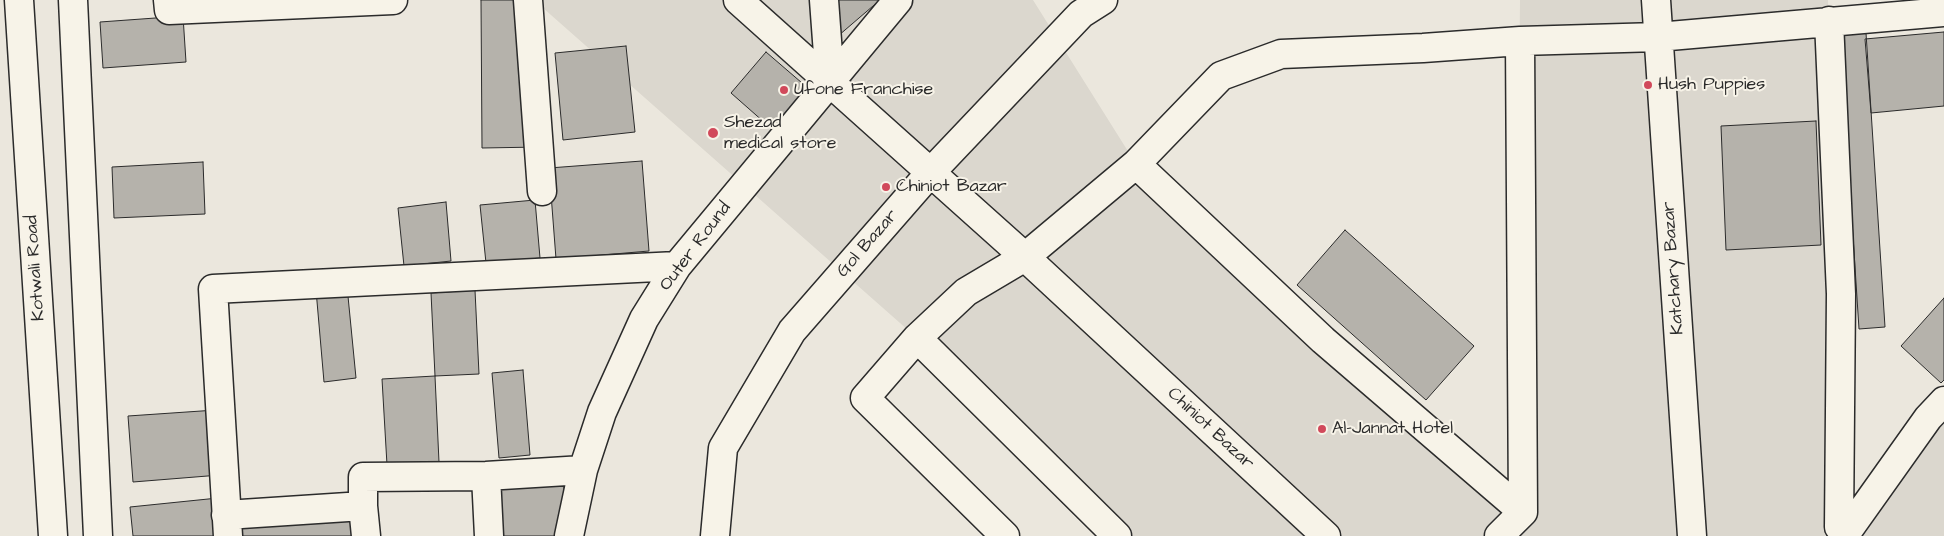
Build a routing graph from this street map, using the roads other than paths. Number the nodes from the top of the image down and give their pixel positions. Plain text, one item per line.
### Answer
1 (19, 0) edge
2 (73, 0) edge
3 (168, 0) edge
4 (393, 0) edge
5 (528, 0) edge
6 (738, 0) edge
7 (824, 0) edge
8 (898, 0) edge
9 (1103, 0) edge
10 (1656, 0) edge
11 (1944, 12) edge
12 (1829, 21) junction
13 (1658, 37) junction
14 (1520, 41) junction
15 (830, 81) junction
16 (1136, 164) junction
17 (930, 173) junction
18 (542, 192) dead end
19 (1025, 257) junction
20 (677, 266) junction
21 (916, 338) junction
22 (1944, 400) edge
23 (583, 470) junction
24 (486, 476) junction
25 (363, 506) junction
26 (1523, 512) junction
27 (227, 526) edge
28 (53, 536) edge
29 (98, 536) edge
30 (366, 536) edge
31 (489, 536) edge
32 (569, 536) edge
33 (715, 536) edge
34 (1005, 536) edge
35 (1117, 536) edge
36 (1326, 536) edge
37 (1499, 536) edge
38 (1692, 536) edge

1 - 28 street, Kotwali Road
2 - 29 street
3 - 4 street
5 - 18 street
6 - 15 street, Chiniot Bazar
7 - 15 street
8 - 15 street, Outer Round
9 - 17 street, Gol Bazar
10 - 13 street, Katchary Bazar
11 - 12 street
12 - 13 street
12 - 22 street
13 - 14 street
13 - 38 street, Katchary Bazar
14 - 16 street
14 - 26 street
15 - 17 street, Chiniot Bazar
15 - 20 street, Outer Round
16 - 19 street
16 - 26 street
17 - 19 street, Chiniot Bazar
17 - 33 street, Gol Bazar
19 - 21 street
19 - 36 street, Chiniot Bazar
20 - 23 street, Outer Round
20 - 27 street
21 - 34 street
21 - 35 street
23 - 24 street
23 - 32 street, Outer Round
24 - 25 street
24 - 31 street
25 - 27 street
25 - 30 street
26 - 37 street

